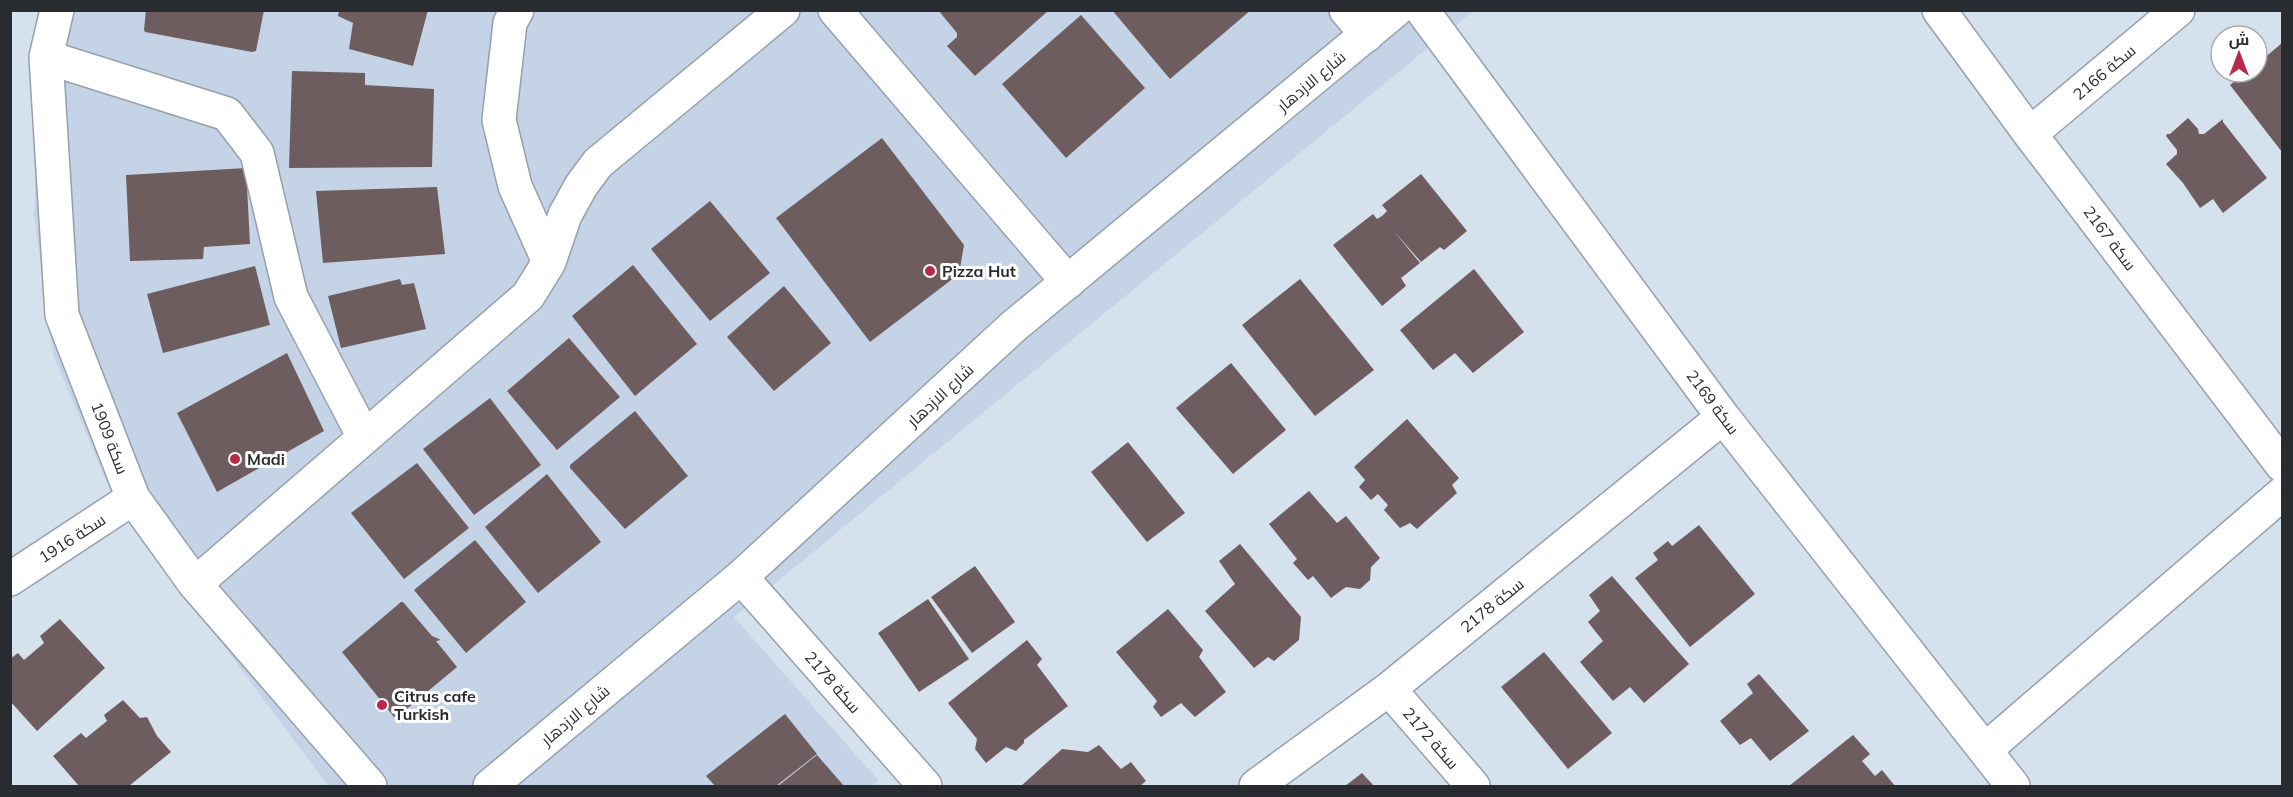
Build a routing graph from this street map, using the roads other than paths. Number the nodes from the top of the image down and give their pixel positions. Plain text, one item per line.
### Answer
1 (57, 10) edge
2 (516, 10) edge
3 (783, 10) edge
4 (836, 10) edge
5 (1346, 10) edge
6 (1396, 10) edge
7 (1422, 10) edge
8 (1939, 10) edge
9 (2178, 10) edge
10 (1367, 35) junction
11 (46, 57) junction
12 (2030, 134) junction
13 (549, 262) junction
14 (1068, 282) junction
15 (1723, 417) junction
16 (364, 437) junction
17 (2283, 465) edge
18 (2283, 494) edge
19 (133, 498) junction
20 (741, 577) junction
21 (10, 579) edge
22 (195, 584) junction
23 (1389, 689) junction
24 (1985, 750) junction
25 (370, 786) edge
26 (490, 786) edge
27 (925, 786) edge
28 (1256, 786) edge
29 (1473, 786) edge
30 (2013, 786) edge

1 - 11 street, سكة 1909
2 - 13 street
3 - 13 street
4 - 14 street
5 - 10 street
6 - 10 street, شارع الازدهار
7 - 15 street, سكة 2169
8 - 12 street, سكة 2167
9 - 12 street, سكة 2166
10 - 14 street, شارع الازدهار
11 - 16 street
11 - 19 street, سكة 1909
12 - 17 street, سكة 2167
13 - 16 street
14 - 20 street, شارع الازدهار
15 - 23 street, سكة 2178
15 - 24 street, سكة 2169
16 - 22 street
18 - 24 street
19 - 21 street, سكة 1916
19 - 22 street, سكة 1909
20 - 26 street, شارع الازدهار
20 - 27 street, سكة 2178
22 - 25 street, سكة 1909
23 - 28 street, سكة 2178
23 - 29 street, سكة 2172
24 - 30 street, سكة 2169

